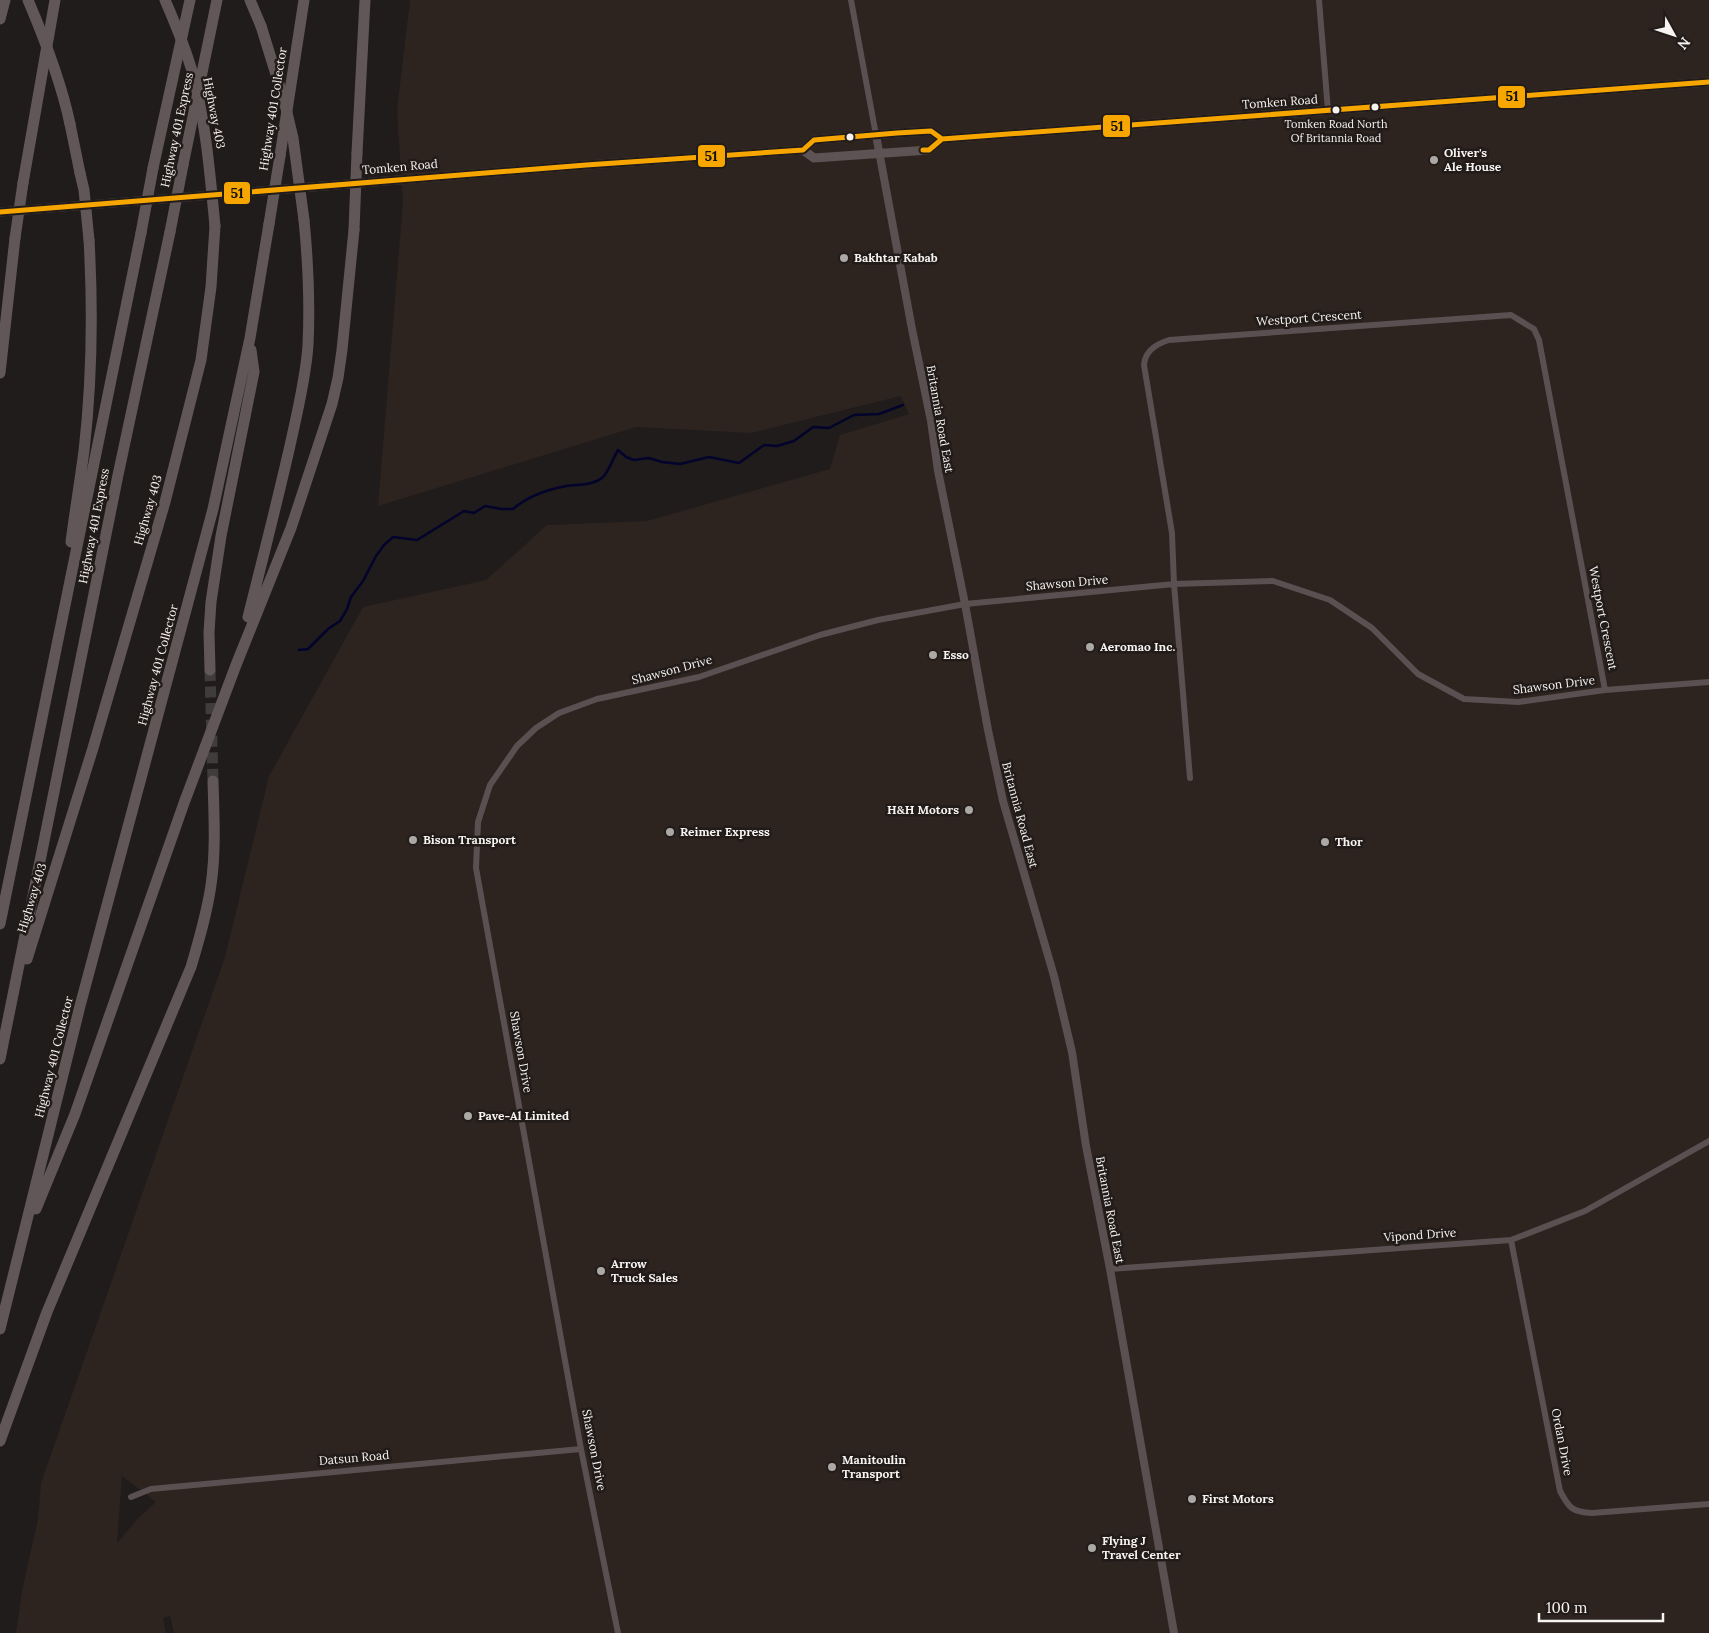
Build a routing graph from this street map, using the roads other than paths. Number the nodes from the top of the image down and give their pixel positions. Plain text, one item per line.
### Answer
1 (5, 0) edge
2 (28, 0) edge
3 (56, 0) edge
4 (165, 0) edge
5 (190, 0) edge
6 (217, 0) edge
7 (250, 0) edge
8 (304, 0) edge
9 (365, 0) edge
10 (851, 0) edge
11 (1319, 0) edge
12 (0, 19) edge
13 (1709, 82) edge
14 (1328, 111) junction
15 (876, 135) junction
16 (942, 139) junction
17 (803, 150) junction
18 (879, 154) junction
19 (0, 212) edge
20 (250, 338) junction
21 (0, 373) edge
22 (1174, 584) junction
23 (965, 604) junction
24 (56, 651) junction
25 (236, 665) junction
26 (210, 670) tunnel mouth
27 (1709, 682) edge
28 (1605, 690) junction
29 (1190, 778) dead end
30 (214, 781) tunnel mouth
31 (0, 924) edge
32 (8, 1018) junction
33 (0, 1059) edge
34 (1709, 1141) edge
35 (1511, 1240) junction
36 (22, 1243) junction
37 (1110, 1269) junction
38 (0, 1329) edge
39 (0, 1441) edge
40 (581, 1448) junction
41 (131, 1497) dead end
42 (1709, 1504) edge
43 (618, 1633) edge
44 (1174, 1633) edge

1 - 12 highway
2 - 24 highway, bridge
3 - 21 highway, bridge
4 - 32 highway, Highway 403, bridge
5 - 24 highway, Highway 401 Express, bridge
6 - 32 highway, Highway 401 Express, bridge
7 - 25 highway, bridge
8 - 20 highway, Highway 401 Collector, bridge
9 - 25 highway, bridge
10 - 15 street, Britannia Road East
11 - 14 street
13 - 14 main road, Tomken Road
14 - 16 main road, Tomken Road
15 - 16 main road, Tomken Road
15 - 17 main road, Tomken Road
15 - 18 street, Britannia Road East
16 - 18 main road, Tomken Road
17 - 18 main road, Tomken Road
17 - 19 main road, Tomken Road
18 - 23 street, Britannia Road East
20 - 26 highway
20 - 36 highway, Highway 401 Collector
22 - 23 street, Shawson Drive
22 - 28 street, Shawson Drive
22 - 28 street, Westport Crescent
22 - 29 street, Westport Crescent
23 - 37 street, Britannia Road East
23 - 40 street, Shawson Drive
24 - 31 highway, Highway 401 Express
25 - 36 highway
27 - 28 street, Shawson Drive
30 - 39 highway
32 - 33 highway, Highway 401 Express
34 - 35 street, Vipond Drive
35 - 37 street, Vipond Drive
35 - 42 street, Ordan Drive
36 - 38 highway, Highway 401 Collector
37 - 44 street, Britannia Road East
40 - 41 street, Datsun Road
40 - 43 street, Shawson Drive

